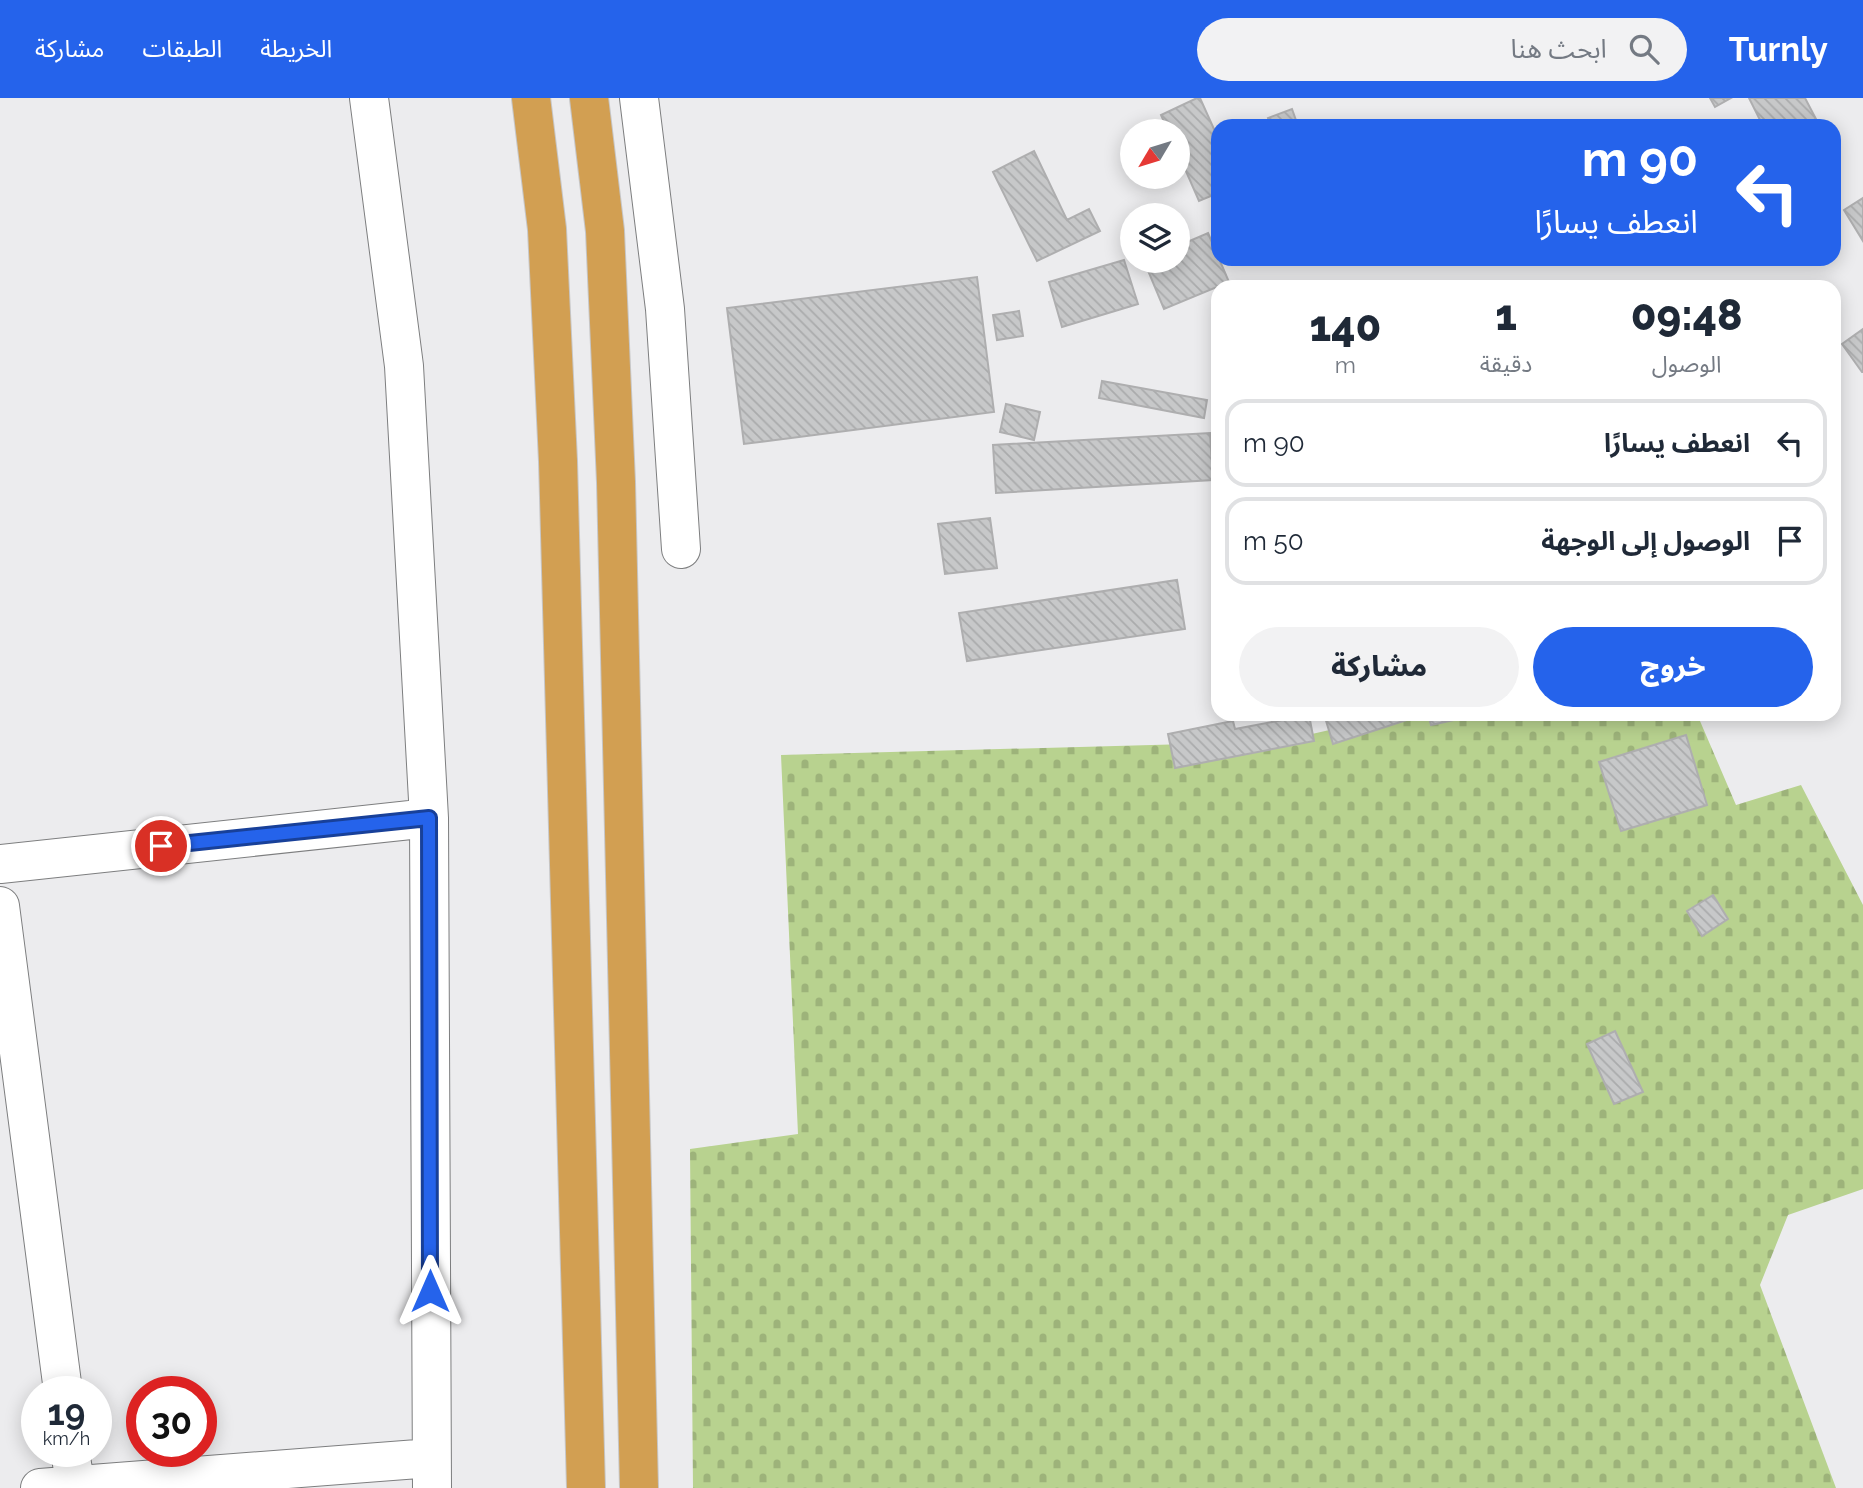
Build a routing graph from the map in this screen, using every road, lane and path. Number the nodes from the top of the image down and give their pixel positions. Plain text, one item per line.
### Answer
1 (369, 98) edge
2 (531, 98) edge
3 (589, 98) edge
4 (639, 98) edge
5 (681, 549) dead end
6 (429, 818) junction
7 (0, 864) edge
8 (0, 906) edge
9 (61, 1376) edge
10 (432, 1473) edge
11 (62, 1474) edge
12 (586, 1488) edge
13 (639, 1488) edge

1 - 6 street
2 - 12 highway
3 - 13 highway
4 - 5 street
6 - 7 street
6 - 10 street
8 - 9 street
10 - 11 street

